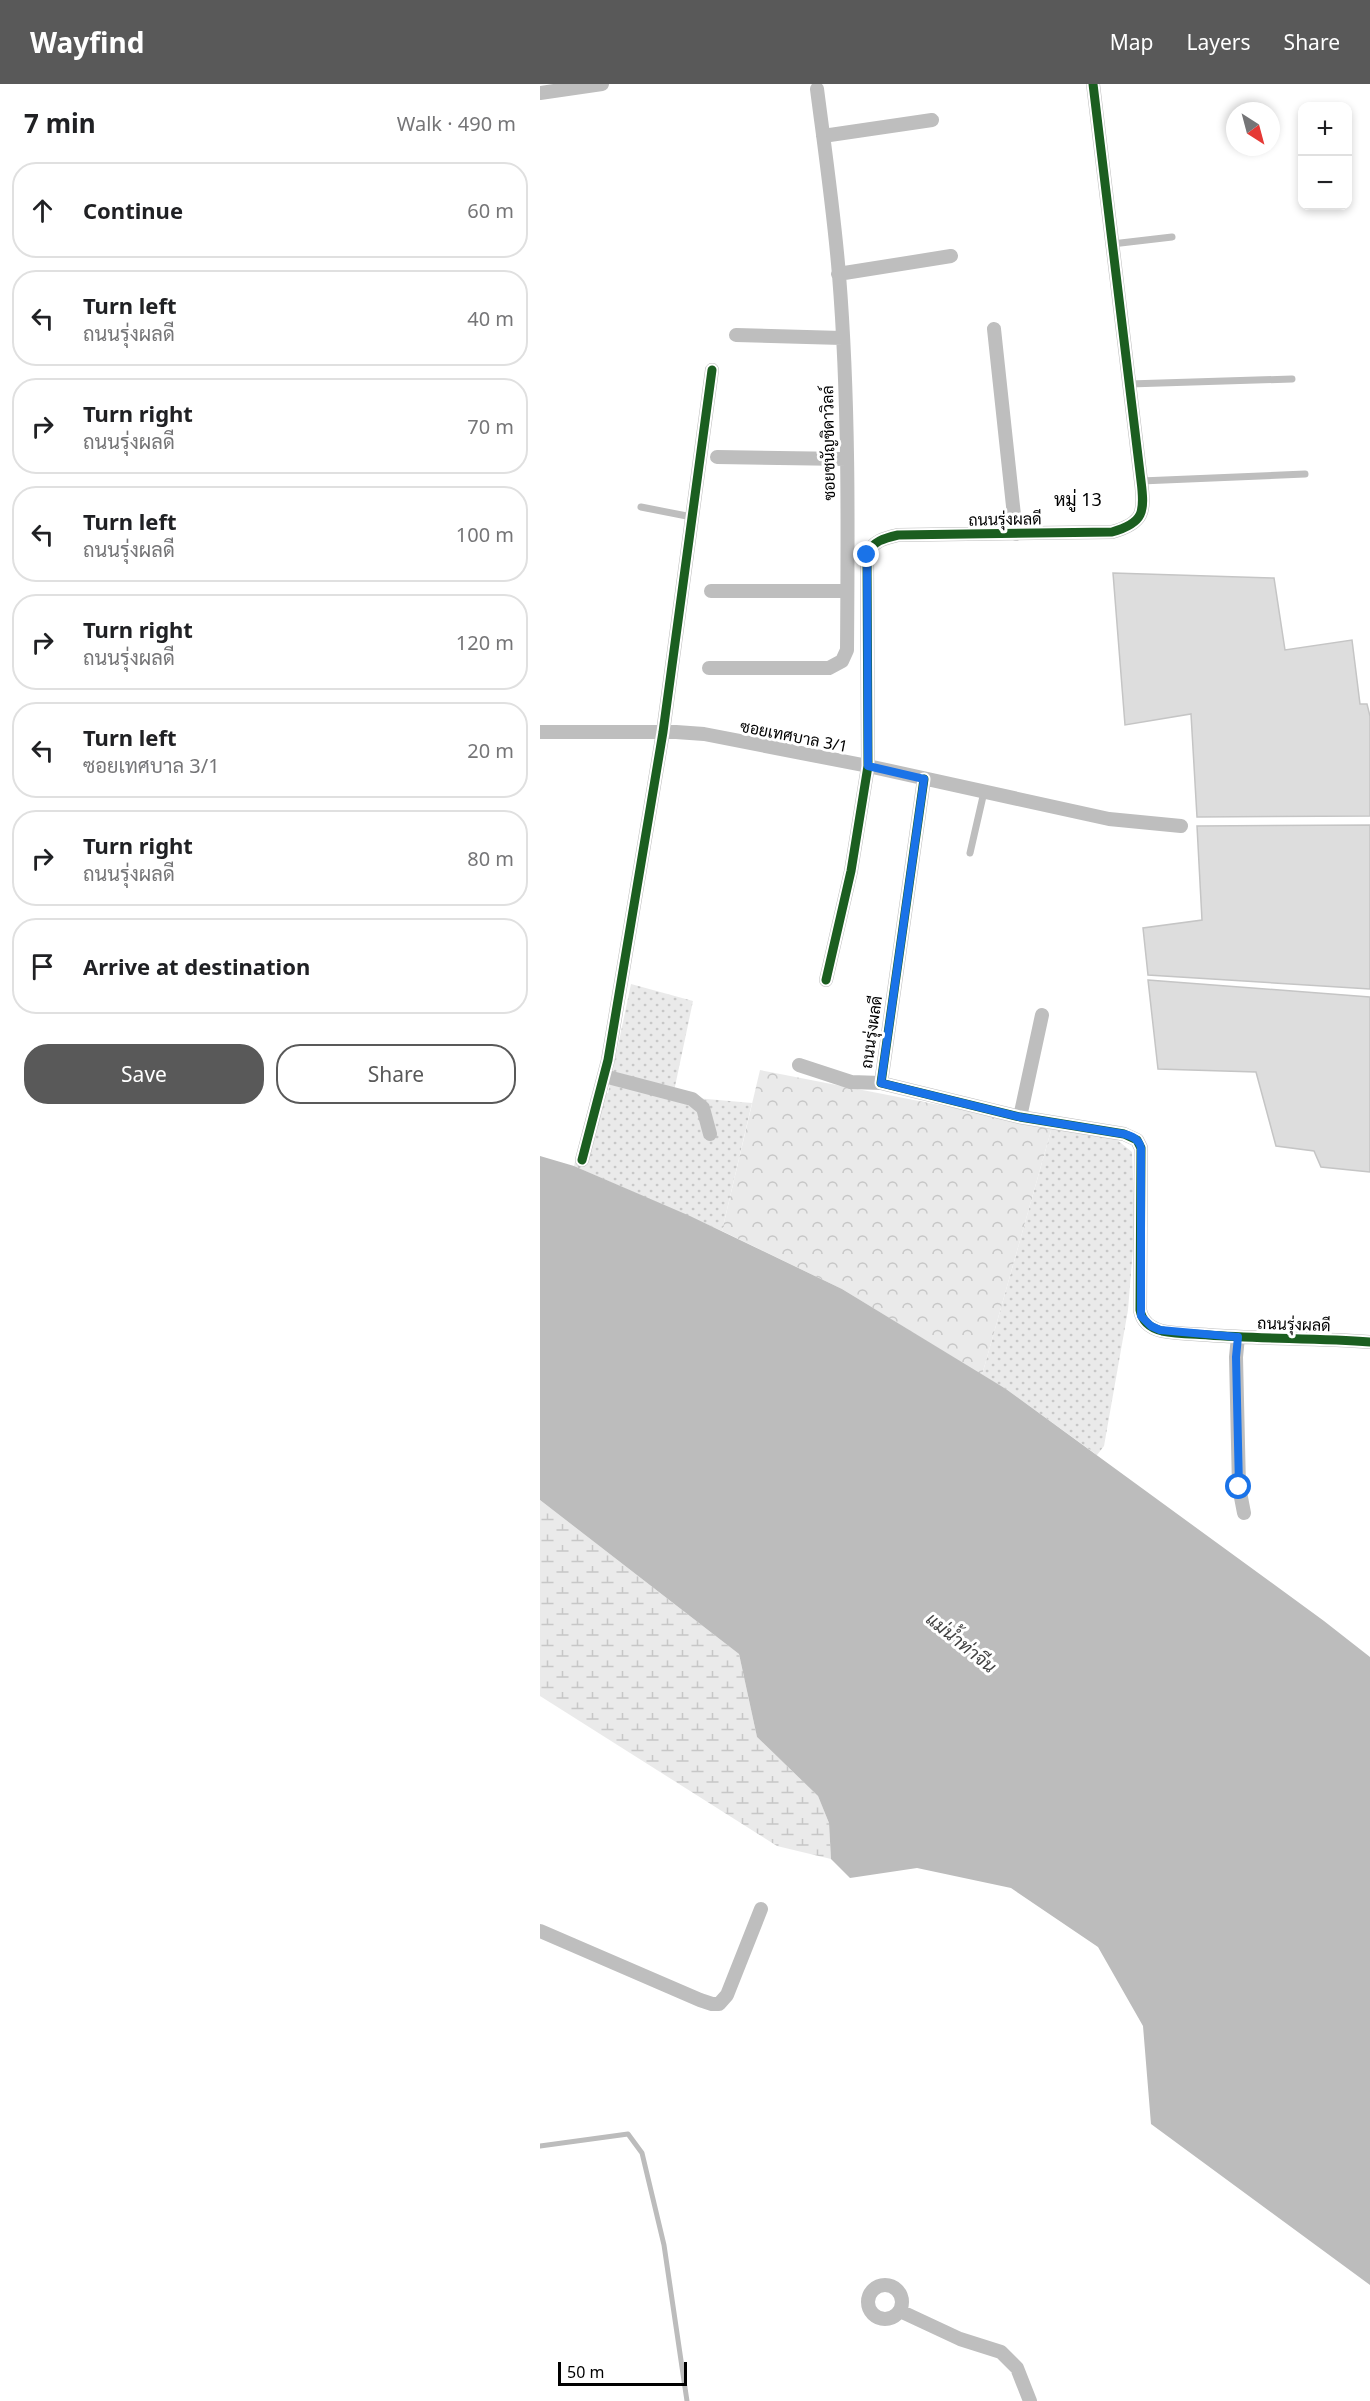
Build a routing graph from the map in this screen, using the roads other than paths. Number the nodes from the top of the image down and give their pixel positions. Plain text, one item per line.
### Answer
1 (602, 84) edge
2 (1093, 84) edge
3 (561, 87) edge
4 (817, 89) dead end
5 (540, 93) edge
6 (932, 120) dead end
7 (823, 136) junction
8 (1172, 237) dead end
9 (1112, 244) junction
10 (951, 256) dead end
11 (838, 274) junction
12 (994, 329) dead end
13 (736, 335) dead end
14 (843, 338) junction
15 (712, 370) dead end
16 (1292, 379) dead end
17 (1129, 384) junction
18 (717, 456) dead end
19 (846, 459) junction
20 (1305, 474) dead end
21 (1141, 481) junction
22 (641, 507) dead end
23 (692, 517) junction
24 (1016, 534) junction
25 (711, 591) dead end
26 (847, 591) junction
27 (709, 668) dead end
28 (540, 732) edge
29 (663, 732) junction
30 (868, 766) junction
31 (924, 779) junction
32 (984, 792) junction
33 (1182, 826) dead end
34 (970, 853) dead end
35 (826, 980) dead end
36 (1042, 1015) dead end
37 (800, 1065) dead end
38 (604, 1076) junction
39 (881, 1083) junction
40 (1020, 1117) junction
41 (710, 1134) dead end
42 (582, 1160) dead end
43 (1238, 1337) junction
44 (1370, 1342) edge
45 (1244, 1513) dead end
46 (761, 1909) dead end
47 (540, 1931) edge
48 (900, 2311) dead end
49 (1030, 2401) edge

1 - 3 street
2 - 9 street, ถนนรุ่งผลดี
3 - 5 street
4 - 7 street, ซอยชนัญชิดาวิลล์
6 - 7 street
7 - 11 street, ซอยชนัญชิดาวิลล์
8 - 9 lane
9 - 17 street, ถนนรุ่งผลดี
10 - 11 street
11 - 14 street, ซอยชนัญชิดาวิลล์
12 - 24 street
13 - 14 street
14 - 19 street, ซอยชนัญชิดาวิลล์
15 - 23 street
16 - 17 lane
17 - 21 street, ถนนรุ่งผลดี
18 - 19 street
19 - 26 street, ซอยชนัญชิดาวิลล์
20 - 21 lane
21 - 24 street, ถนนรุ่งผลดี
22 - 23 lane
23 - 29 street
24 - 30 street, ถนนรุ่งผลดี
25 - 26 street
26 - 27 street, ซอยชนัญชิดาวิลล์
28 - 29 street, ซอยเทศบาล 3/1
29 - 30 street, ซอยเทศบาล 3/1
29 - 38 street
30 - 31 street, ซอยเทศบาล 3/1
30 - 35 street, ถนนรุ่งผลดี
31 - 32 street, ซอยเทศบาล 3/1
31 - 39 street, ถนนรุ่งผลดี
32 - 33 street, ซอยเทศบาล 3/1
32 - 34 lane
36 - 40 street
37 - 39 street
38 - 41 street
38 - 42 street
39 - 40 street, ถนนรุ่งผลดี
40 - 43 street, ถนนรุ่งผลดี
43 - 44 street, ถนนรุ่งผลดี
43 - 45 street
46 - 47 street
48 - 49 street

